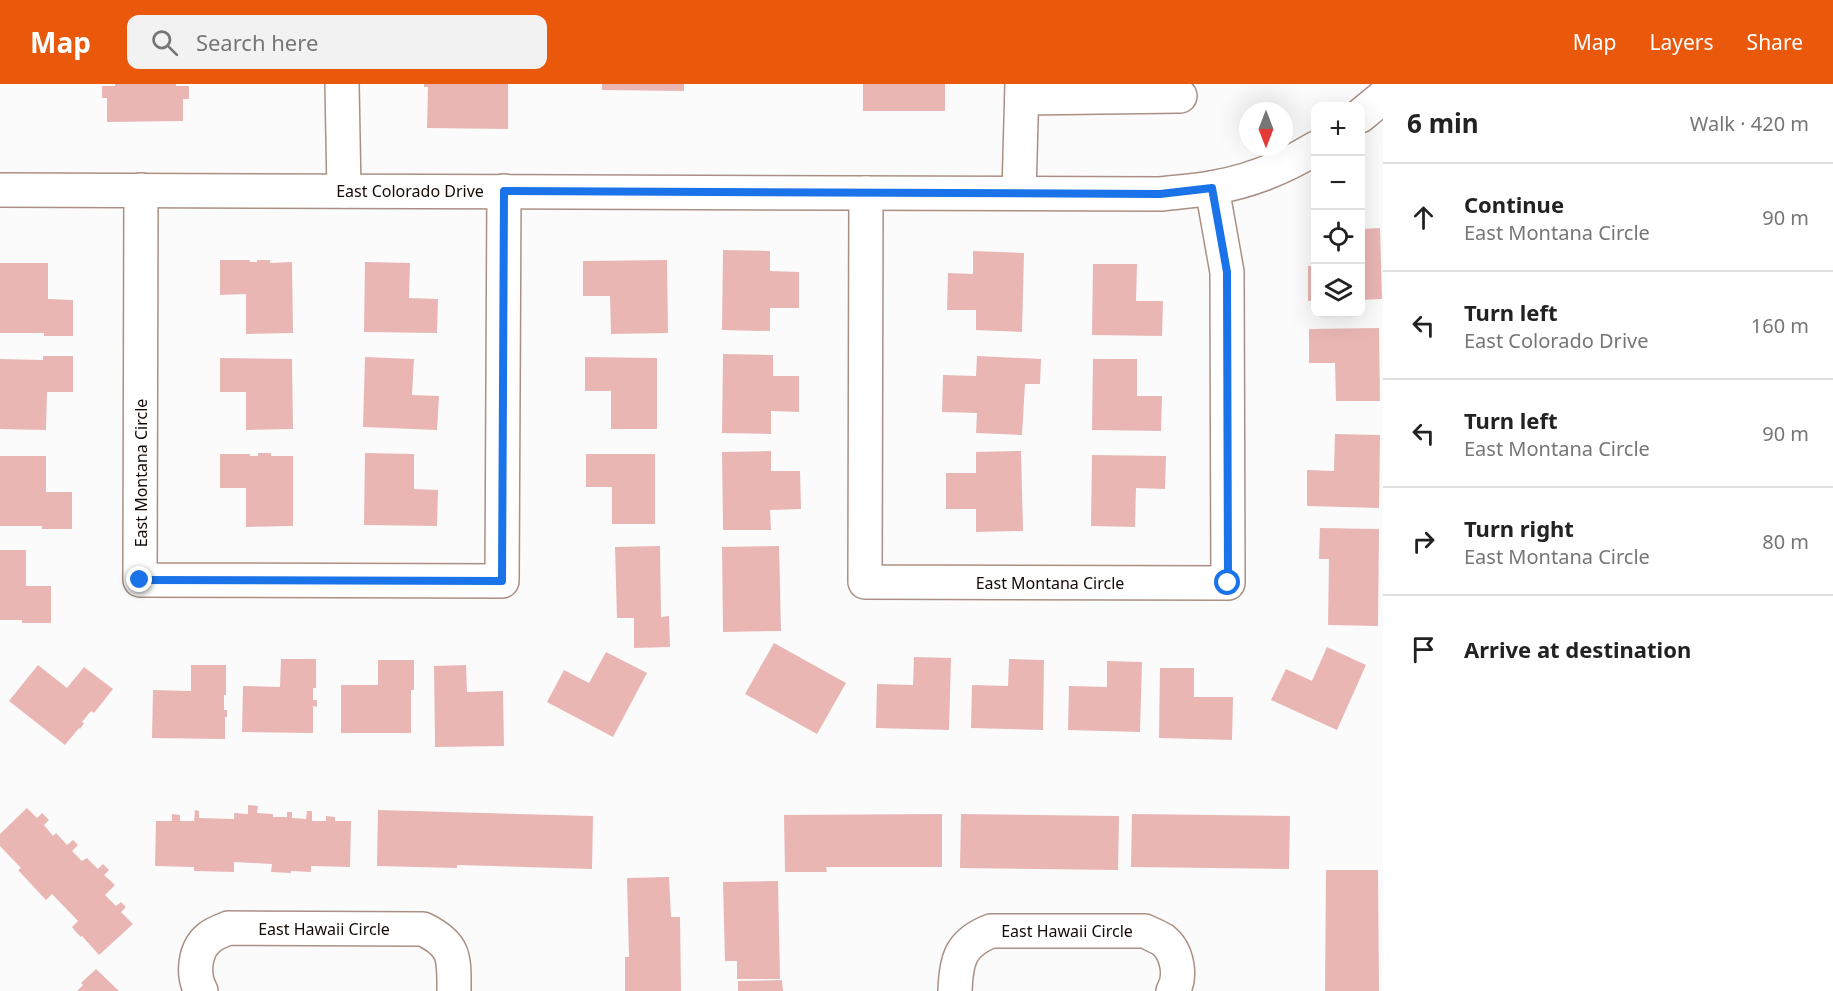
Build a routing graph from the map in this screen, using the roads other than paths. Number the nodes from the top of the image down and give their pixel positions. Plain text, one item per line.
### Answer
1 (319, 84) edge
2 (342, 84) edge
3 (1022, 91) edge
4 (1180, 96) dead end
5 (1383, 97) edge
6 (1365, 113) edge
7 (1311, 151) edge
8 (1212, 188) junction
9 (0, 190) edge
10 (141, 190) junction
11 (344, 191) junction
12 (504, 191) junction
13 (866, 193) junction
14 (1019, 193) junction
15 (201, 991) edge
16 (454, 991) edge
17 (955, 991) edge
18 (1173, 991) edge

1 - 2 street
2 - 11 street
3 - 4 street
3 - 14 street
5 - 6 street
7 - 8 street, East Colorado Drive
8 - 13 street, East Montana Circle
8 - 14 street, East Colorado Drive
9 - 10 street, East Colorado Drive
10 - 11 street, East Colorado Drive
10 - 12 street, East Montana Circle
11 - 12 street, East Colorado Drive
12 - 13 street, East Colorado Drive
13 - 14 street, East Colorado Drive
15 - 16 street, East Hawaii Circle
17 - 18 street, East Hawaii Circle

